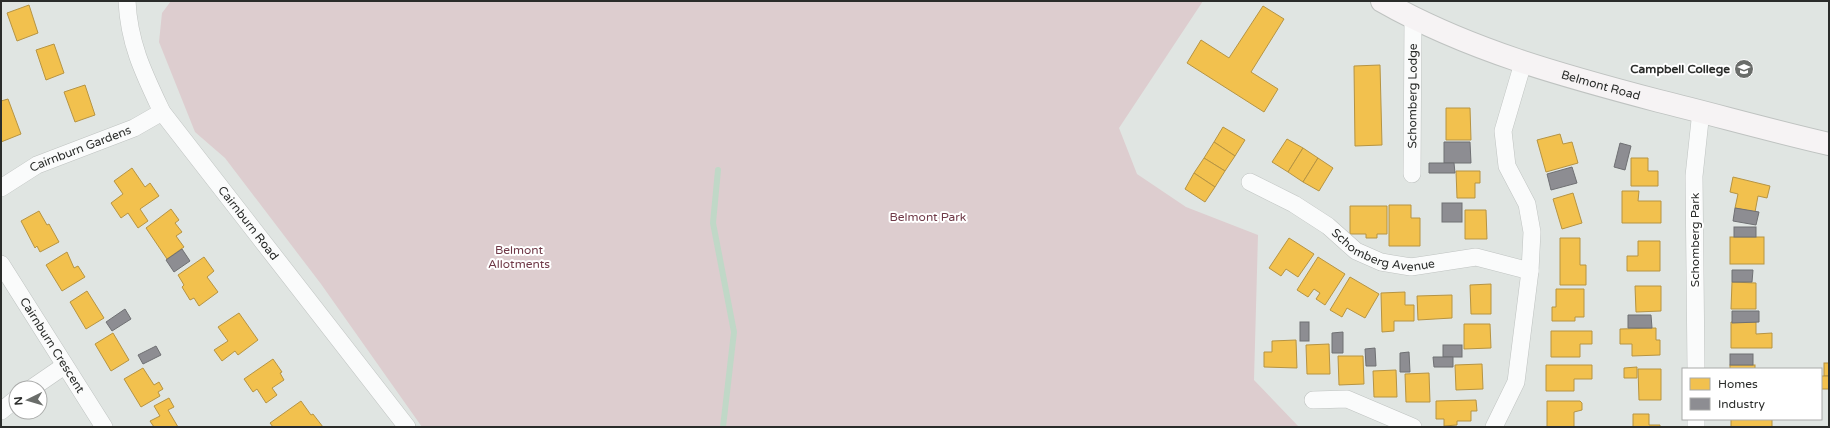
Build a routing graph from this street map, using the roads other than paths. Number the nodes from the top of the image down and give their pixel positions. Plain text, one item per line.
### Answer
1 (128, 1) edge
2 (1382, 1) edge
3 (1413, 19) junction
4 (1523, 63) junction
5 (1701, 111) junction
6 (162, 112) junction
7 (1829, 144) edge
8 (1412, 174) dead end
9 (1250, 182) dead end
10 (1, 188) edge
11 (1, 264) edge
12 (1530, 271) junction
13 (64, 366) junction
14 (1696, 368) edge
15 (44, 380) edge
16 (1313, 400) dead end
17 (104, 427) edge
18 (407, 427) edge
19 (1413, 427) edge
20 (1494, 427) edge

1 - 6 street, Cairnburn Road
2 - 3 main road, Belmont Road
3 - 4 main road, Belmont Road
3 - 8 street, Schomberg Lodge
4 - 5 main road, Belmont Road
4 - 12 street
5 - 7 main road, Belmont Road
5 - 14 street, Schomberg Park
6 - 10 street, Cairnburn Gardens
6 - 18 street, Cairnburn Road
9 - 12 street, Schomberg Avenue
11 - 13 street, Cairnburn Crescent
12 - 20 street
13 - 15 street
13 - 17 street, Cairnburn Crescent
16 - 19 street

